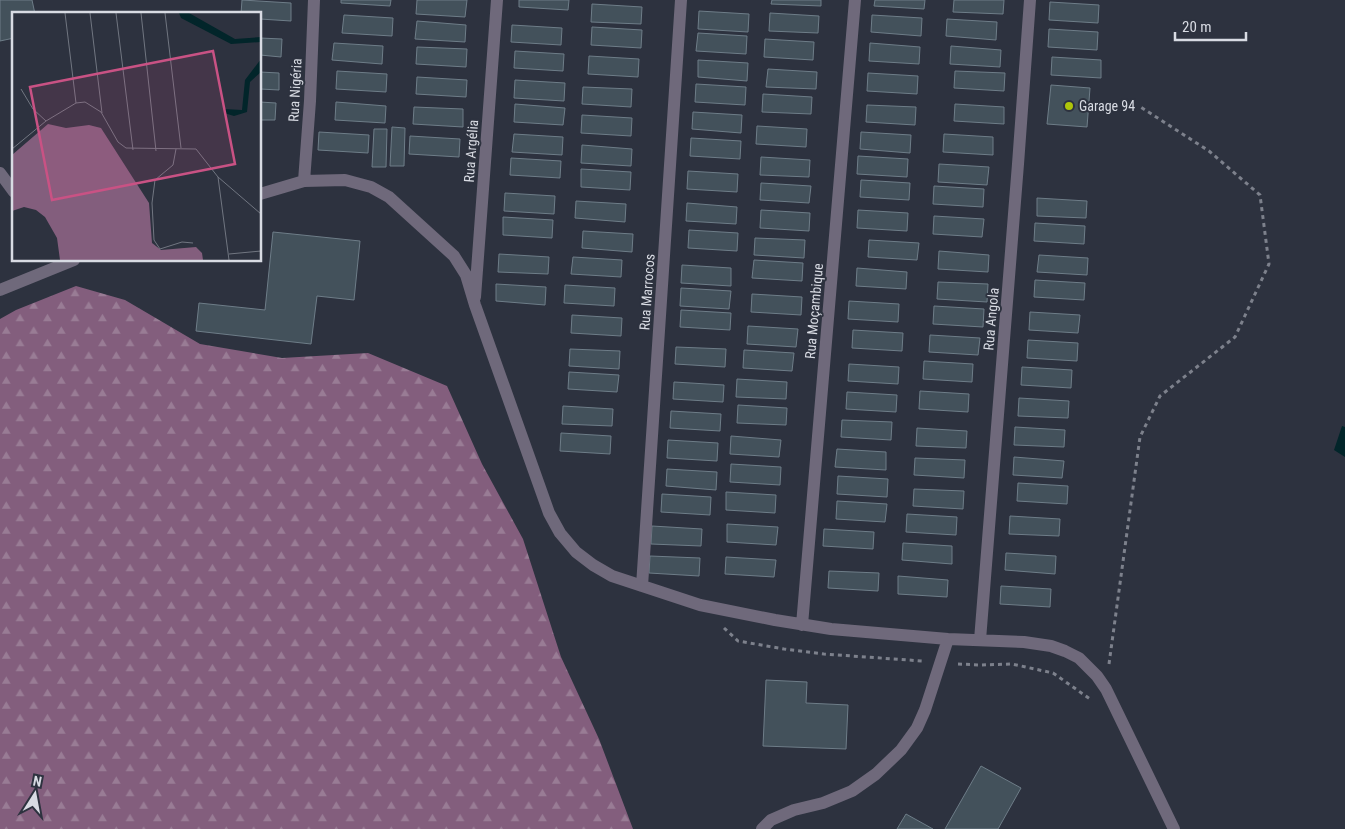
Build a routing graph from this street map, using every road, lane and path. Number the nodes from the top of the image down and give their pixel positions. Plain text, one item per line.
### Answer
1 (314, 0) edge
2 (497, 0) edge
3 (681, 0) edge
4 (855, 0) edge
5 (1030, 0) edge
6 (1139, 106) dead end
7 (0, 173) edge
8 (304, 180) junction
9 (12, 189) edge
10 (261, 194) edge
11 (67, 261) edge
12 (0, 290) edge
13 (475, 305) junction
14 (642, 586) junction
15 (802, 625) junction
16 (948, 639) junction
17 (980, 640) junction
18 (1106, 689) junction
19 (762, 829) edge
20 (1174, 829) edge

1 - 8 street, Rua Nigéria
2 - 13 street, Rua Argélia
3 - 14 street, Rua Marrocos
4 - 15 street, Rua Moçambique
5 - 17 street, Rua Angola
6 - 18 path
7 - 9 street
8 - 10 street
8 - 13 street
11 - 12 street
13 - 14 street
14 - 15 street
15 - 16 street
16 - 17 street
16 - 19 street
17 - 18 street
18 - 20 street

